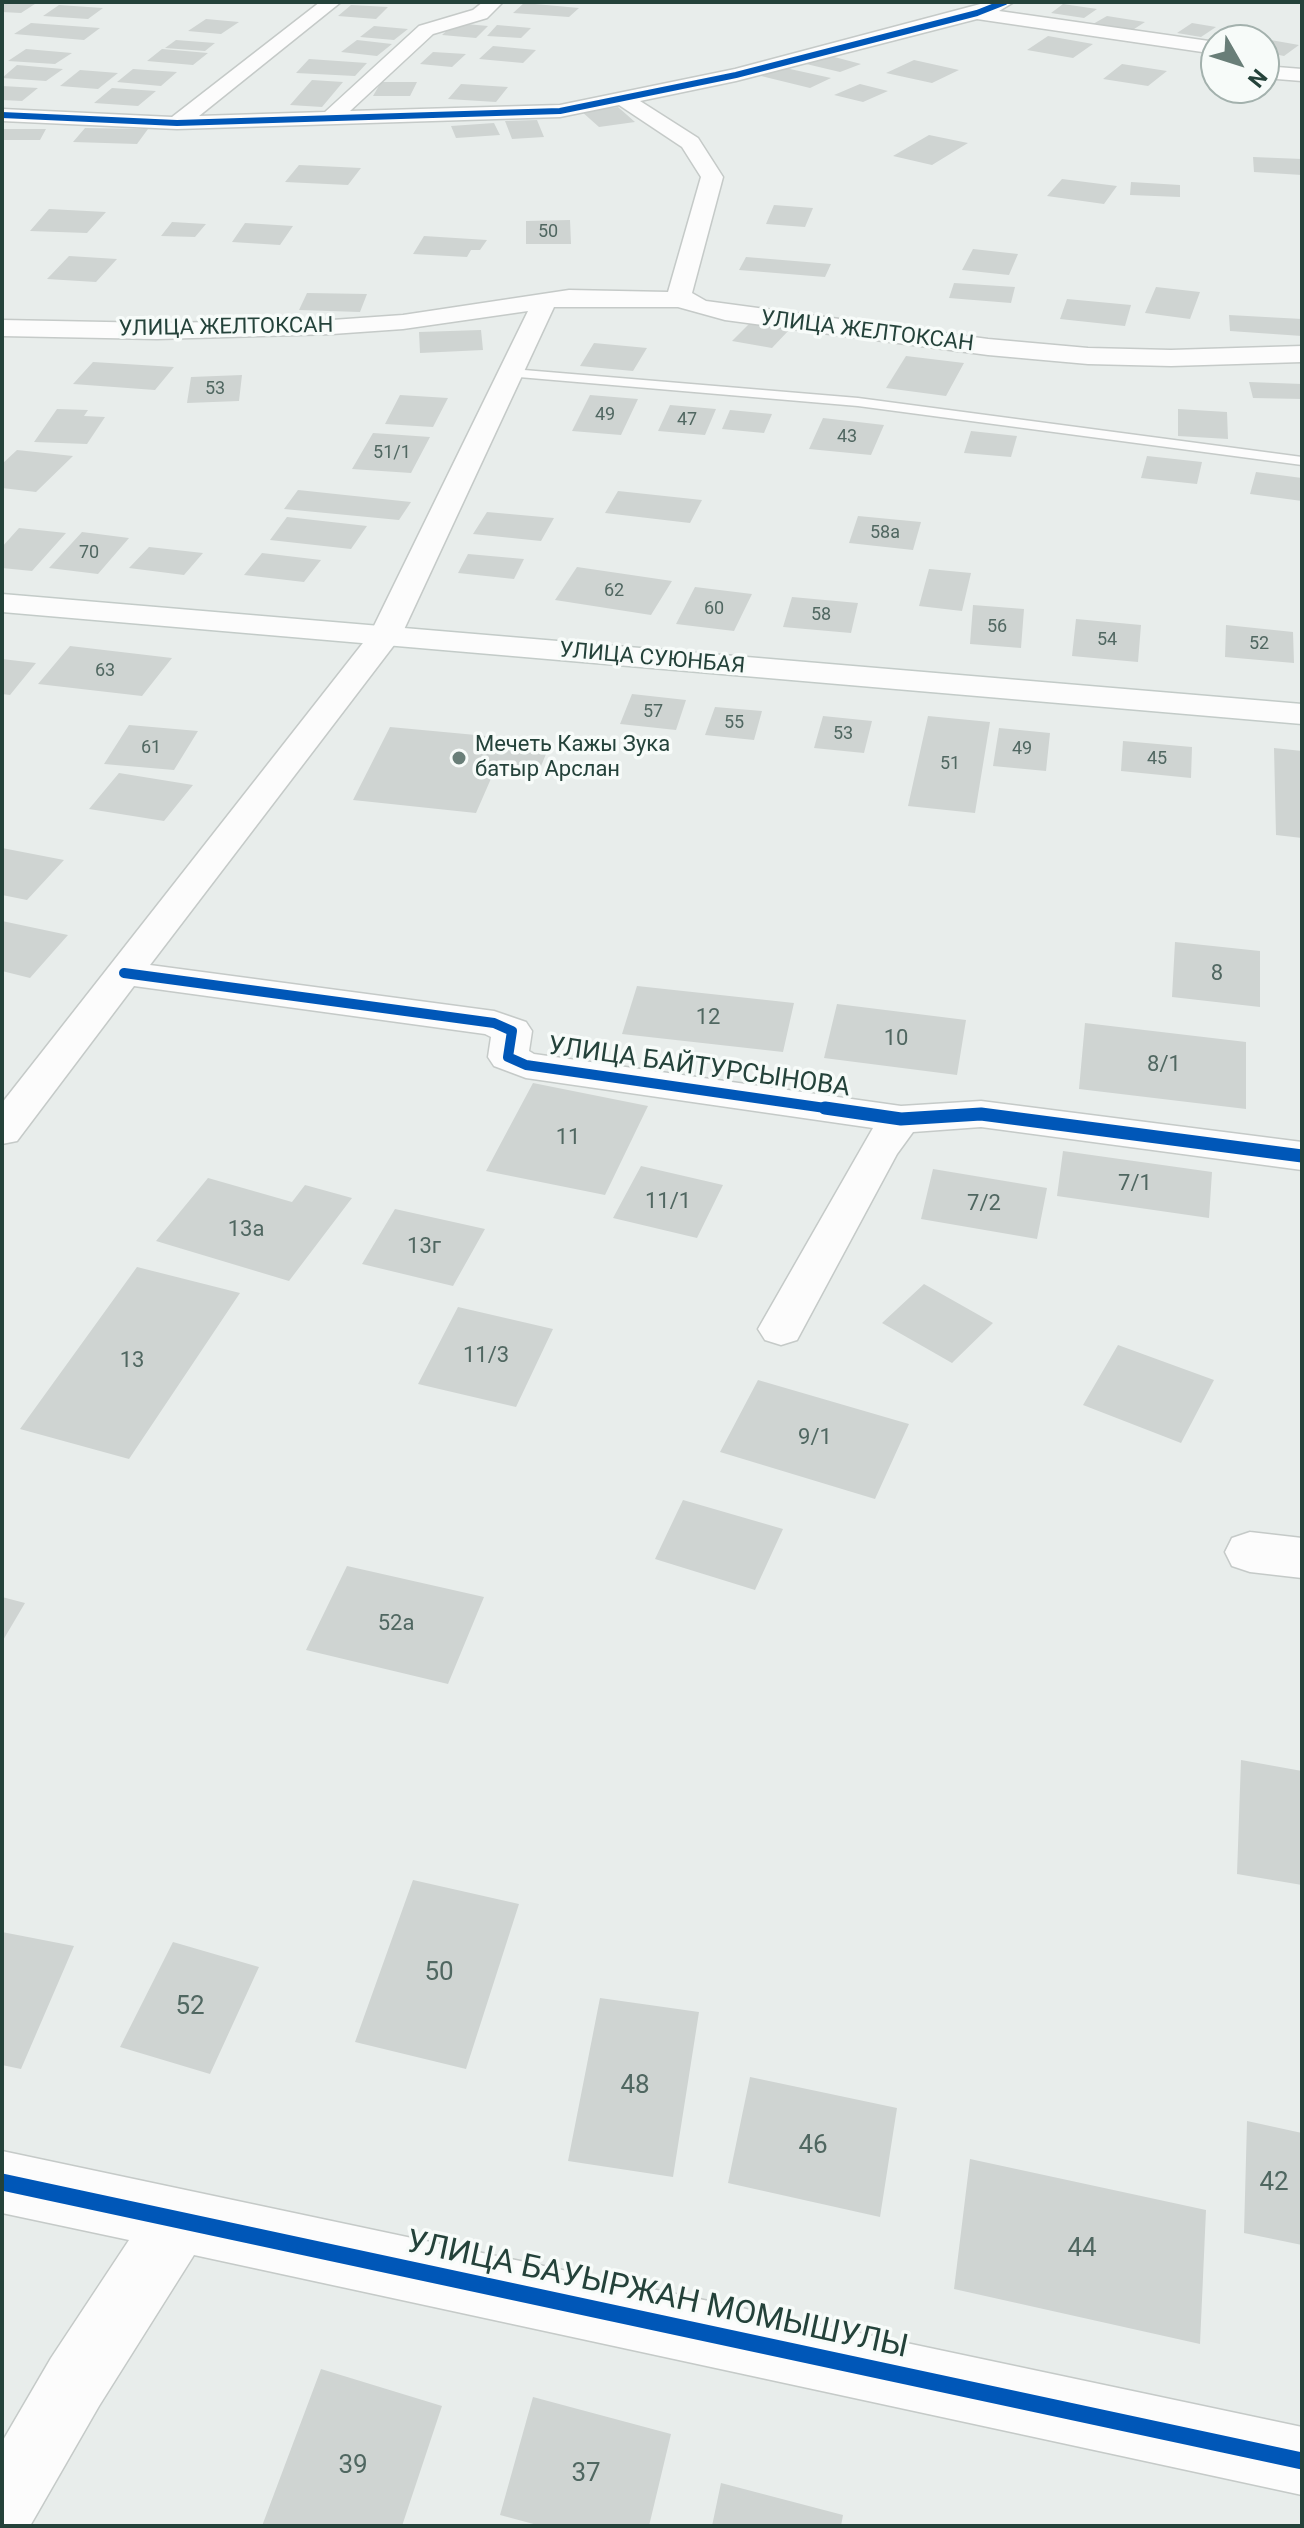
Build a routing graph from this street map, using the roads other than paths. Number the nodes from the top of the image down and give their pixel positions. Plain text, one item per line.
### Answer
1 (332, 2) edge
2 (494, 2) edge
3 (1005, 2) edge
4 (977, 13) junction
5 (1200, 58) edge
6 (1280, 61) edge
7 (1300, 68) edge
8 (1280, 70) edge
9 (624, 99) junction
10 (2, 115) edge
11 (330, 119) junction
12 (177, 123) junction
13 (545, 300) junction
14 (682, 300) junction
15 (2, 328) edge
16 (1302, 354) edge
17 (512, 373) junction
18 (1302, 461) edge
19 (2, 603) edge
20 (385, 636) junction
21 (1302, 714) edge
22 (124, 973) junction
23 (901, 1119) junction
24 (2, 1131) edge
25 (1302, 1156) edge
26 (781, 1329) dead end
27 (1250, 1552) dead end
28 (1302, 1558) edge
29 (2, 2182) edge
30 (179, 2220) junction
31 (1302, 2461) edge
32 (2, 2508) edge

1 - 12 street
2 - 11 street
3 - 4 street
4 - 5 street
4 - 9 street
6 - 7 street
7 - 8 street
9 - 11 street
9 - 14 street
10 - 12 street
11 - 12 street
13 - 14 street, УЛИЦА ЖЕЛТОКСАН
13 - 15 street, УЛИЦА ЖЕЛТОКСАН
13 - 17 street
14 - 16 street, УЛИЦА ЖЕЛТОКСАН
17 - 18 lane
17 - 20 street
19 - 20 street, УЛИЦА СУЮНБАЯ
20 - 21 street, УЛИЦА СУЮНБАЯ
20 - 22 street
22 - 23 street, УЛИЦА БАЙТУРСЫНОВА
22 - 24 street
23 - 25 street, УЛИЦА БАЙТУРСЫНОВА
23 - 26 street
27 - 28 street
29 - 30 street, УЛИЦА БАУЫРЖАН МОМЫШУЛЫ
30 - 31 street, УЛИЦА БАУЫРЖАН МОМЫШУЛЫ
30 - 32 street

